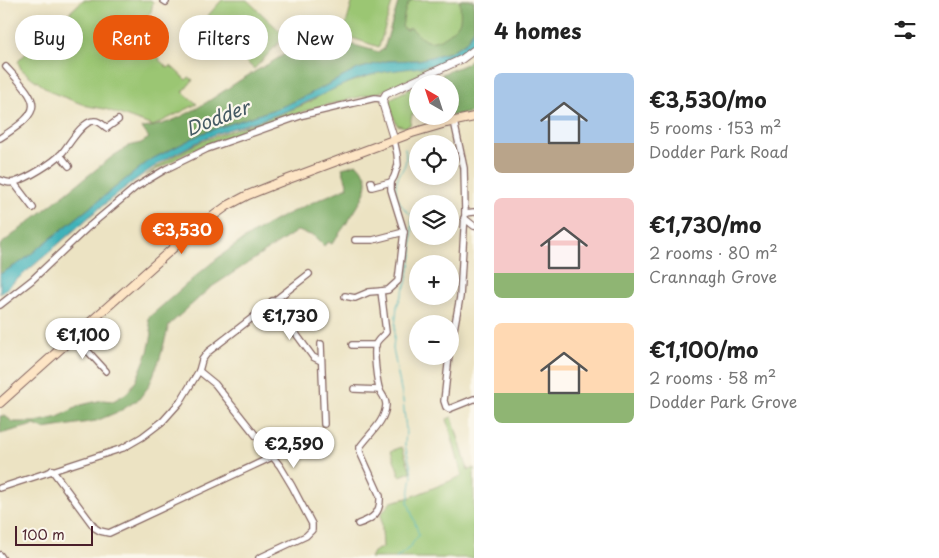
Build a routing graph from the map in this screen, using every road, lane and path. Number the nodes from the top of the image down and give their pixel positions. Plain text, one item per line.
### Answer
1 (474, 50) edge
2 (6, 67) dead end
3 (383, 100) junction
4 (474, 117) edge
5 (118, 120) dead end
6 (459, 120) edge
7 (439, 125) edge
8 (455, 125) edge
9 (0, 138) edge
10 (394, 140) junction
11 (60, 155) junction
12 (70, 166) dead end
13 (0, 180) edge
14 (371, 182) dead end
15 (391, 182) junction
16 (14, 183) junction
17 (33, 208) dead end
18 (474, 212) edge
19 (464, 216) junction
20 (474, 226) edge
21 (404, 232) junction
22 (355, 240) dead end
23 (309, 274) dead end
24 (381, 291) junction
25 (345, 296) dead end
26 (272, 301) junction
27 (0, 305) edge
28 (457, 315) edge
29 (74, 336) junction
30 (320, 344) dead end
31 (376, 344) junction
32 (352, 345) dead end
33 (321, 362) junction
34 (448, 365) edge
35 (106, 371) dead end
36 (199, 371) junction
37 (354, 389) dead end
38 (380, 390) junction
39 (474, 399) edge
40 (0, 402) edge
41 (324, 424) dead end
42 (272, 457) junction
43 (52, 470) junction
44 (0, 488) edge
45 (358, 524) dead end
46 (0, 555) edge
47 (2, 558) edge
48 (259, 558) edge

1 - 3 street
2 - 9 street
3 - 10 street
3 - 27 street
4 - 6 main road
5 - 11 street
7 - 10 main road
8 - 19 street
10 - 15 street
10 - 29 main road
11 - 12 street
11 - 16 street
13 - 16 street
14 - 15 street
15 - 21 street
16 - 17 street
18 - 19 street
19 - 20 street
19 - 28 street
21 - 22 street
21 - 24 street
23 - 26 street
24 - 25 street
24 - 31 street
26 - 33 street
26 - 36 street
29 - 35 street
29 - 40 main road
30 - 33 street
31 - 32 street
31 - 38 street
33 - 41 street
34 - 39 street
36 - 42 street
36 - 43 street
37 - 38 street
38 - 45 street
42 - 43 street
42 - 48 street
43 - 44 street
46 - 47 street

